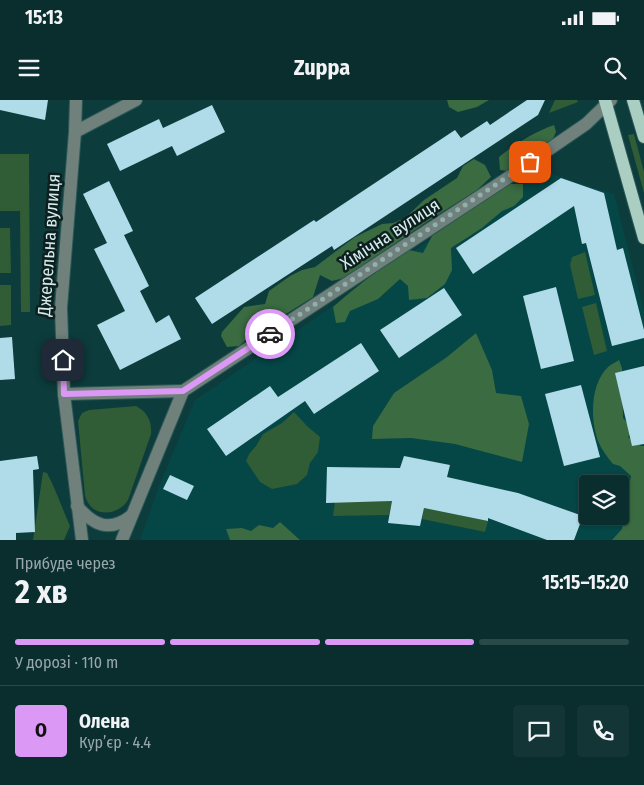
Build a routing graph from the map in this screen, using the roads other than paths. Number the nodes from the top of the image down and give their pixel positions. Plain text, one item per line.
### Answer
1 (76, 100) edge
2 (136, 100) edge
3 (633, 100) edge
4 (608, 101) edge
5 (75, 132) junction
6 (644, 138) edge
7 (644, 238) edge
8 (183, 391) junction
9 (64, 394) junction
10 (77, 506) junction
11 (131, 516) junction
12 (82, 540) edge
13 (122, 540) edge

1 - 5 street, Джерельна вулиця
2 - 5 street
3 - 6 main road
4 - 7 main road
4 - 8 street, Хімічна вулиця
5 - 9 street, Джерельна вулиця
8 - 9 street
8 - 11 street
9 - 10 street, Джерельна вулиця
10 - 11 street
10 - 12 street, Джерельна вулиця
11 - 13 street

